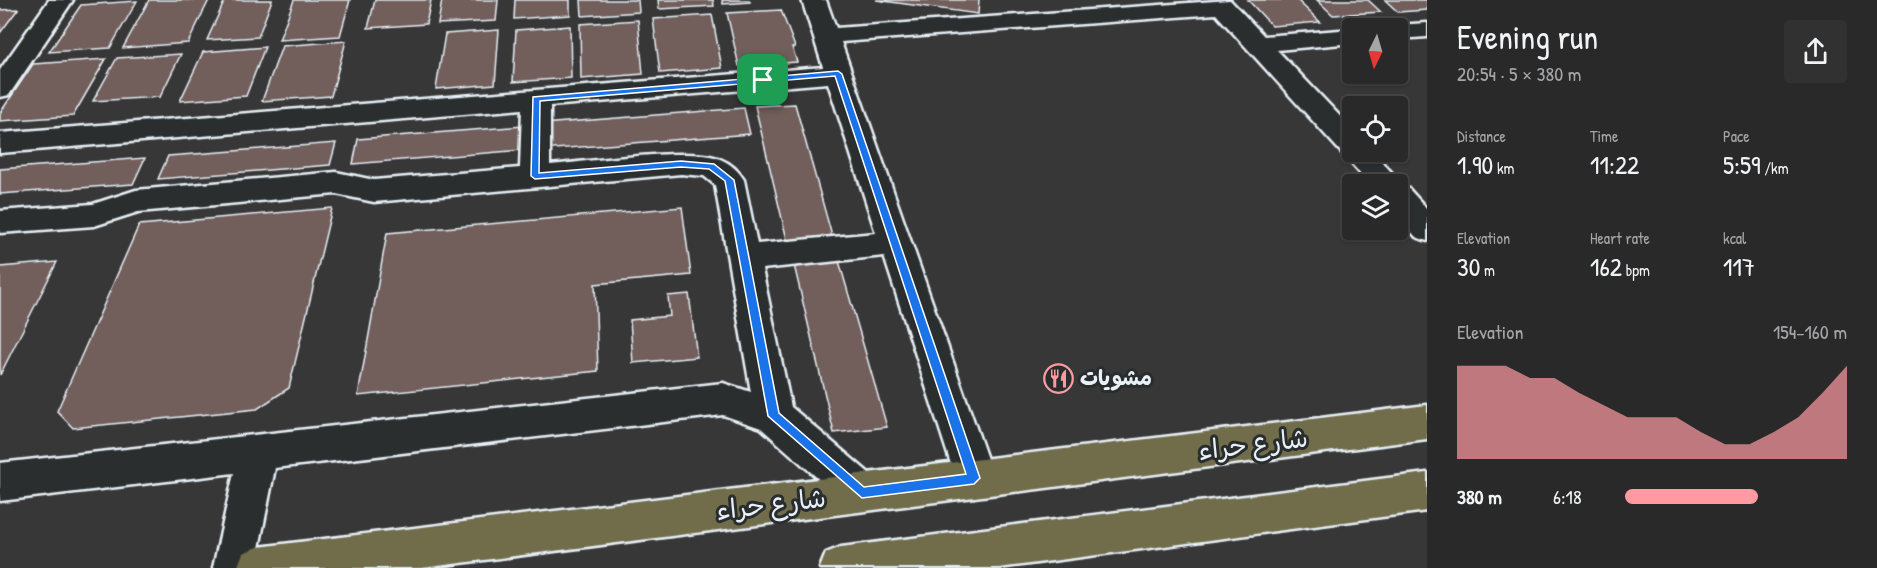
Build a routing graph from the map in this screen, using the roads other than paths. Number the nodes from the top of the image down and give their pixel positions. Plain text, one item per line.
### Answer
1 (61, 0) edge
2 (814, 0) edge
3 (1220, 3) edge
4 (1427, 30) edge
5 (1408, 32) edge
6 (826, 36) junction
7 (1342, 37) edge
8 (1258, 44) junction
9 (838, 74) junction
10 (0, 88) edge
11 (536, 99) junction
12 (1342, 136) edge
13 (0, 143) edge
14 (1365, 162) edge
15 (1377, 174) edge
16 (535, 176) junction
17 (1408, 208) edge
18 (0, 222) edge
19 (1427, 229) edge
20 (896, 243) junction
21 (744, 258) junction
22 (774, 416) junction
23 (1427, 422) edge
24 (258, 454) junction
25 (974, 478) junction
26 (0, 482) edge
27 (862, 492) junction
28 (1427, 492) edge
29 (234, 568) edge
30 (258, 568) edge
31 (842, 568) edge

1 - 10 street
2 - 6 street
3 - 6 street
3 - 8 street
4 - 5 street
6 - 9 street
7 - 8 street
8 - 12 street
9 - 11 street
9 - 20 street
11 - 13 street
11 - 16 street
14 - 15 street
16 - 18 street
16 - 21 street
17 - 19 street
20 - 21 street
20 - 25 street
21 - 22 street
22 - 24 street
22 - 27 street
23 - 25 main road, شارع حراء
24 - 26 street
24 - 29 street
25 - 27 main road, شارع حراء
27 - 30 main road, شارع حراء
28 - 31 main road

